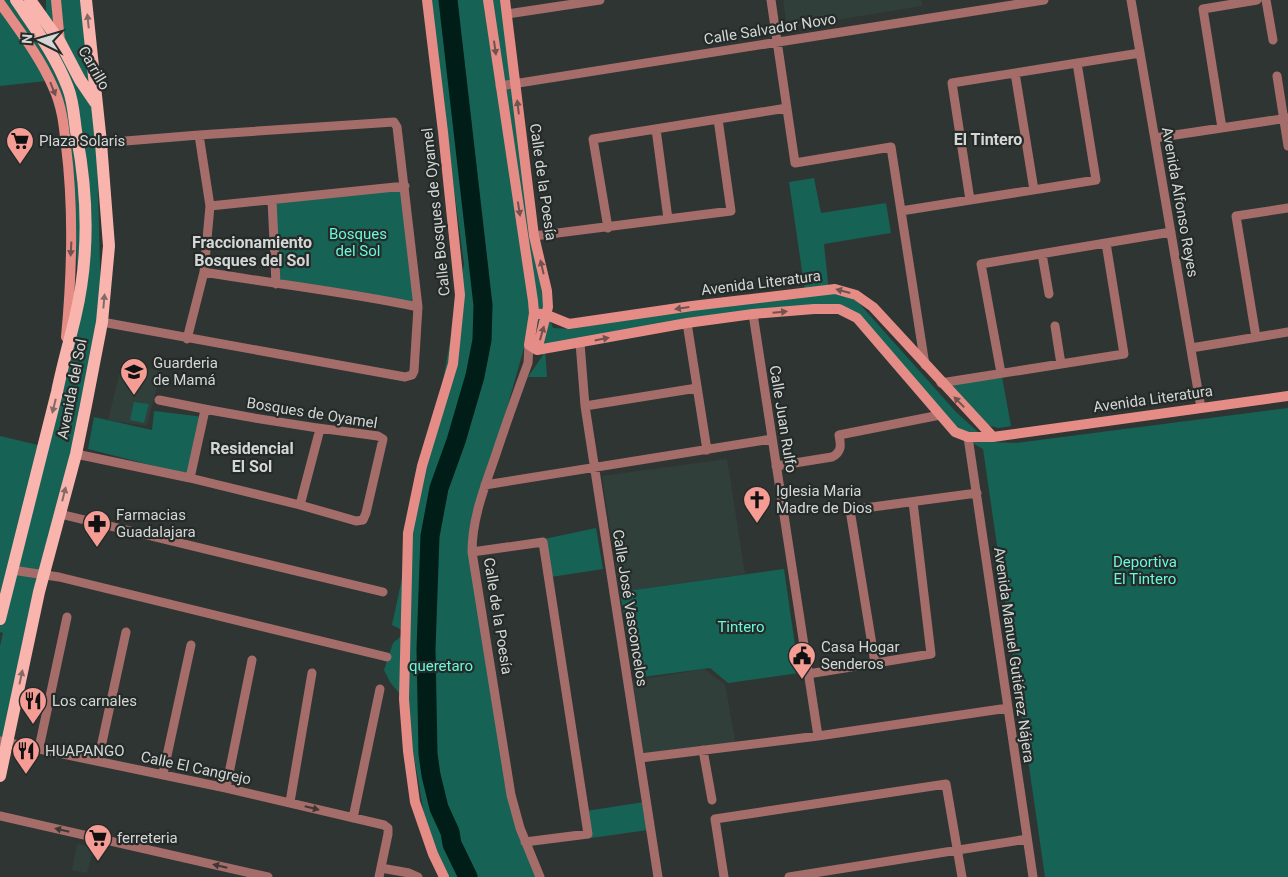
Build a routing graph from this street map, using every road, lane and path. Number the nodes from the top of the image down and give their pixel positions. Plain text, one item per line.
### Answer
1 (16, 0) edge
2 (30, 0) edge
3 (56, 0) edge
4 (86, 0) edge
5 (427, 0) edge
6 (488, 0) edge
7 (505, 0) edge
8 (600, 0) edge
9 (771, 0) edge
10 (1044, 0) edge
11 (1131, 0) edge
12 (1257, 0) edge
13 (1266, 0) edge
14 (577, 2) edge
15 (0, 3) edge
16 (507, 14) junction
17 (1273, 40) dead end
18 (60, 42) junction
19 (777, 42) junction
20 (1140, 53) junction
21 (1077, 63) junction
22 (1015, 73) junction
23 (1277, 76) dead end
24 (515, 83) junction
25 (500, 86) junction
26 (96, 104) junction
27 (787, 108) junction
28 (718, 119) junction
29 (1286, 119) edge
30 (1222, 128) junction
31 (656, 129) junction
32 (200, 135) junction
33 (1155, 138) junction
34 (101, 143) junction
35 (1288, 146) edge
36 (405, 186) junction
37 (1034, 190) junction
38 (272, 200) junction
39 (970, 200) junction
40 (210, 206) junction
41 (1288, 208) edge
42 (901, 211) junction
43 (668, 219) junction
44 (608, 228) junction
45 (1171, 232) junction
46 (534, 236) junction
47 (1106, 243) junction
48 (1042, 254) junction
49 (204, 272) junction
50 (276, 284) junction
51 (1049, 294) dead end
52 (418, 307) junction
53 (534, 313) junction
54 (753, 314) junction
55 (546, 315) junction
56 (102, 322) junction
57 (687, 324) junction
58 (1055, 326) dead end
59 (1288, 332) edge
60 (1256, 337) junction
61 (186, 339) junction
62 (580, 343) junction
63 (533, 348) junction
64 (1191, 348) junction
65 (64, 358) junction
66 (1061, 364) junction
67 (925, 365) junction
68 (1001, 373) junction
69 (941, 383) junction
70 (697, 388) junction
71 (1288, 396) edge
72 (159, 400) dead end
73 (585, 406) junction
74 (1202, 408) junction
75 (205, 410) junction
76 (940, 415) junction
77 (320, 429) junction
78 (968, 437) junction
79 (993, 437) junction
80 (772, 439) junction
81 (707, 450) junction
82 (76, 454) junction
83 (776, 466) junction
84 (594, 468) junction
85 (190, 478) junction
86 (485, 485) junction
87 (977, 493) junction
88 (913, 502) junction
89 (300, 505) junction
90 (60, 514) junction
91 (472, 552) junction
92 (12, 570) junction
93 (44, 575) junction
94 (383, 592) dead end
95 (67, 617) dead end
96 (0, 619) edge
97 (126, 632) dead end
98 (191, 645) dead end
99 (387, 657) dead end
100 (252, 660) dead end
101 (875, 663) junction
102 (312, 673) dead end
103 (808, 674) junction
104 (380, 689) dead end
105 (1008, 708) junction
106 (818, 736) junction
107 (4, 741) edge
108 (39, 748) junction
109 (703, 750) junction
110 (640, 758) junction
111 (98, 761) junction
112 (163, 774) junction
113 (0, 776) edge
114 (226, 788) junction
115 (712, 800) dead end
116 (290, 802) junction
117 (0, 816) edge
118 (353, 818) junction
119 (1026, 839) junction
120 (525, 842) junction
121 (957, 850) junction
122 (380, 872) edge
123 (844, 872) edge
124 (268, 877) edge
125 (418, 877) edge
126 (444, 877) edge
127 (540, 877) edge
128 (658, 877) edge
129 (724, 877) edge
130 (789, 877) edge
131 (962, 877) edge
132 (1033, 877) edge

1 - 65 main road, Avenida del Sol
2 - 18 main road, Carrillo
3 - 18 street
26 -> 4 main road, Avenida del Sol
5 - 126 street, Calle Bosques de Oyamel
6 -> 25 street, Calle de la Poesía
7 - 16 street, Calle de la Poesía
8 - 14 street
9 - 19 street
10 - 19 street, Calle Salvador Novo
11 - 20 street, Avenida Alfonso Reyes
12 - 30 street
13 - 17 street
14 - 16 street
15 -> 65 street, Avenida del Sol
16 - 24 street, Calle de la Poesía
18 - 26 main road, Carrillo
19 - 24 street, Calle Salvador Novo
19 - 27 street
20 - 21 street
20 - 33 street, Avenida Alfonso Reyes
21 - 22 street
21 - 37 street
22 - 37 street
22 - 39 street
23 - 29 street
24 - 25 street, Calle Salvador Novo
46 -> 24 street, Calle de la Poesía
25 -> 53 street, Calle de la Poesía
26 - 34 main road, Avenida del Sol
27 - 28 street
27 - 42 street
28 - 31 street
28 - 43 street
29 - 30 street
29 - 35 street
30 - 33 street
31 - 43 street
31 - 44 street
32 - 34 street
32 - 36 street
32 - 40 street
33 - 45 street, Avenida Alfonso Reyes
56 -> 34 main road, Avenida del Sol
36 - 38 street
36 - 52 street
37 - 39 street
38 - 40 street
38 - 50 street
39 - 42 street
40 - 49 street
41 - 60 street
42 - 67 street
43 - 44 street
44 - 46 street
45 - 47 street
45 - 64 street, Avenida Alfonso Reyes
55 -> 46 street, Calle de la Poesía
47 - 48 street
47 - 66 street
48 - 51 street
48 - 68 street
49 - 50 street
49 - 61 street
50 - 52 street
52 - 61 street
53 - 55 street, Avenida Literatura
53 - 63 street, Calle de la Poesía
54 - 57 street, Avenida Literatura
54 -> 76 street, Avenida Literatura
54 - 80 street, Calle Juan Rulfo
63 -> 55 street, Calle de la Poesía
67 -> 55 street, Avenida Literatura
56 - 61 street
56 - 82 main road, Avenida del Sol
62 -> 57 street, Avenida Literatura
57 - 70 street
58 - 66 street
59 - 60 street
60 - 64 street
62 - 63 street, Avenida Literatura
62 - 73 street, Calle José Vasconcelos
63 - 86 street, Calle de la Poesía
64 - 74 street, Avenida Alfonso Reyes
65 -> 92 main road, Avenida del Sol
66 - 68 street
67 - 69 street, Avenida Literatura
68 - 69 street
79 -> 69 street, Avenida Literatura
70 - 73 street
70 - 81 street
71 - 74 street, Avenida Literatura
72 - 75 street, Bosques de Oyamel
73 - 84 street, Calle José Vasconcelos
74 - 79 street, Avenida Literatura
75 - 77 street, Bosques de Oyamel
75 - 85 street
76 - 78 street, Avenida Literatura
76 - 83 street
77 - 89 street
77 - 89 street, Bosques de Oyamel
78 - 79 street, Avenida Literatura
78 - 87 street, Avenida Manuel Gutiérrez Nájera
80 - 81 street
80 - 83 street, Calle Juan Rulfo
81 - 84 street
82 - 85 street, Bosques de Oyamel
90 -> 82 main road, Avenida del Sol
83 - 103 street, Calle Juan Rulfo
84 - 86 street
84 - 110 street, Calle José Vasconcelos
85 - 89 street, Bosques de Oyamel
86 - 91 street, Calle de la Poesía
87 - 88 street
87 - 105 street, Avenida Manuel Gutiérrez Nájera
88 - 101 street
88 - 101 street
90 - 93 main road, Avenida del Sol
90 - 94 street
91 - 120 street, Calle de la Poesía
91 - 120 street
92 - 93 street
92 - 96 main road, Avenida del Sol
93 - 99 street
107 -> 93 main road, Avenida del Sol
95 - 108 street
97 - 111 street
98 - 112 street
100 - 114 street
101 - 103 street
102 - 116 street
103 - 106 street, Calle Juan Rulfo
104 - 118 street
105 - 106 street
105 - 119 street, Avenida Manuel Gutiérrez Nájera
106 - 109 street
107 - 108 street, Calle El Cangrejo
107 - 113 main road, Avenida del Sol
108 - 111 street, Calle El Cangrejo
109 - 110 street
109 - 115 street
110 - 128 street, Calle José Vasconcelos
111 - 112 street, Calle El Cangrejo
112 - 114 street, Calle El Cangrejo
114 - 116 street, Calle El Cangrejo
116 -> 118 street, Calle El Cangrejo
124 -> 117 street
118 - 122 street, Calle El Cangrejo
119 - 121 street
119 - 132 street, Avenida Manuel Gutiérrez Nájera
120 - 127 street, Calle de la Poesía
121 - 123 street
121 - 129 street
121 - 131 street
122 - 125 street
123 - 130 street

